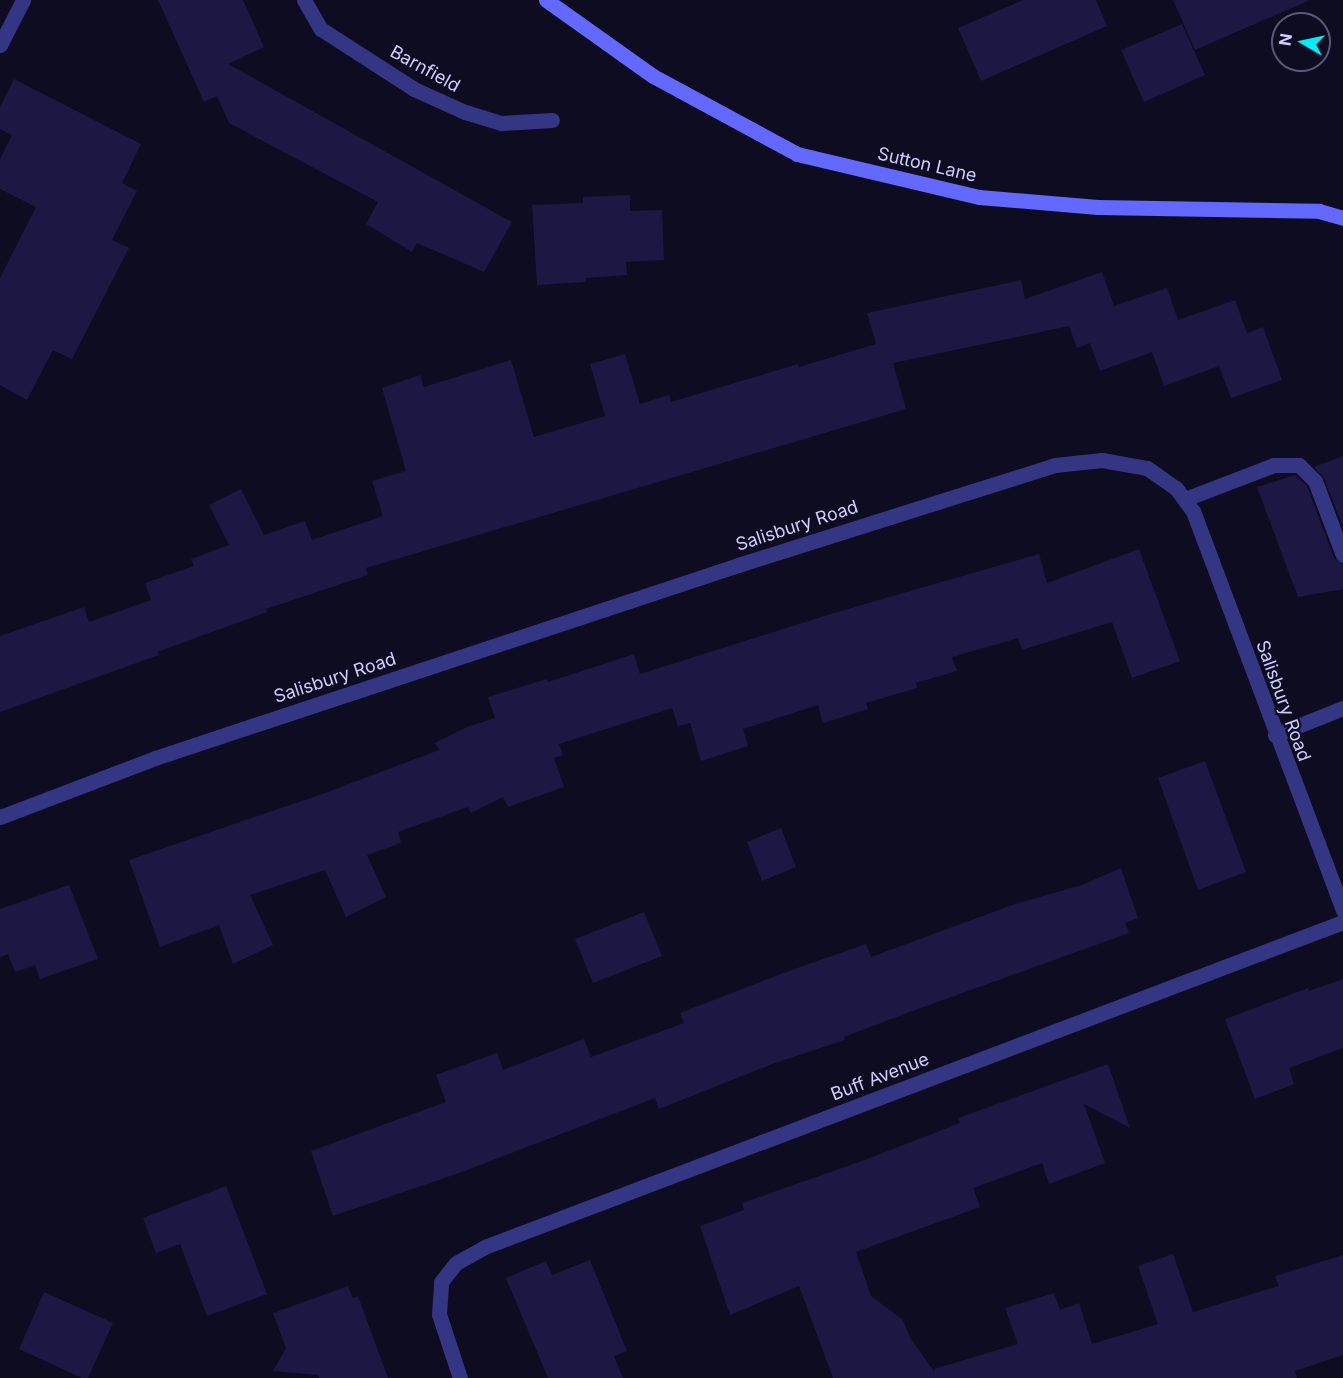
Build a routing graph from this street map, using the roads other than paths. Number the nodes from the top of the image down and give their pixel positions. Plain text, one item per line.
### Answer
1 (23, 0) edge
2 (304, 0) edge
3 (546, 0) edge
4 (0, 45) edge
5 (552, 120) dead end
6 (1343, 218) edge
7 (1185, 499) junction
8 (1343, 555) edge
9 (1343, 708) edge
10 (1275, 735) junction
11 (0, 817) edge
12 (1343, 911) edge
13 (1343, 922) edge
14 (460, 1378) edge

1 - 4 street
2 - 5 street, Barnfield
3 - 6 main road, Sutton Lane
7 - 8 street
7 - 10 street, Salisbury Road
7 - 11 street, Salisbury Road
9 - 10 street
10 - 12 street, Salisbury Road
13 - 14 street, Buff Avenue

